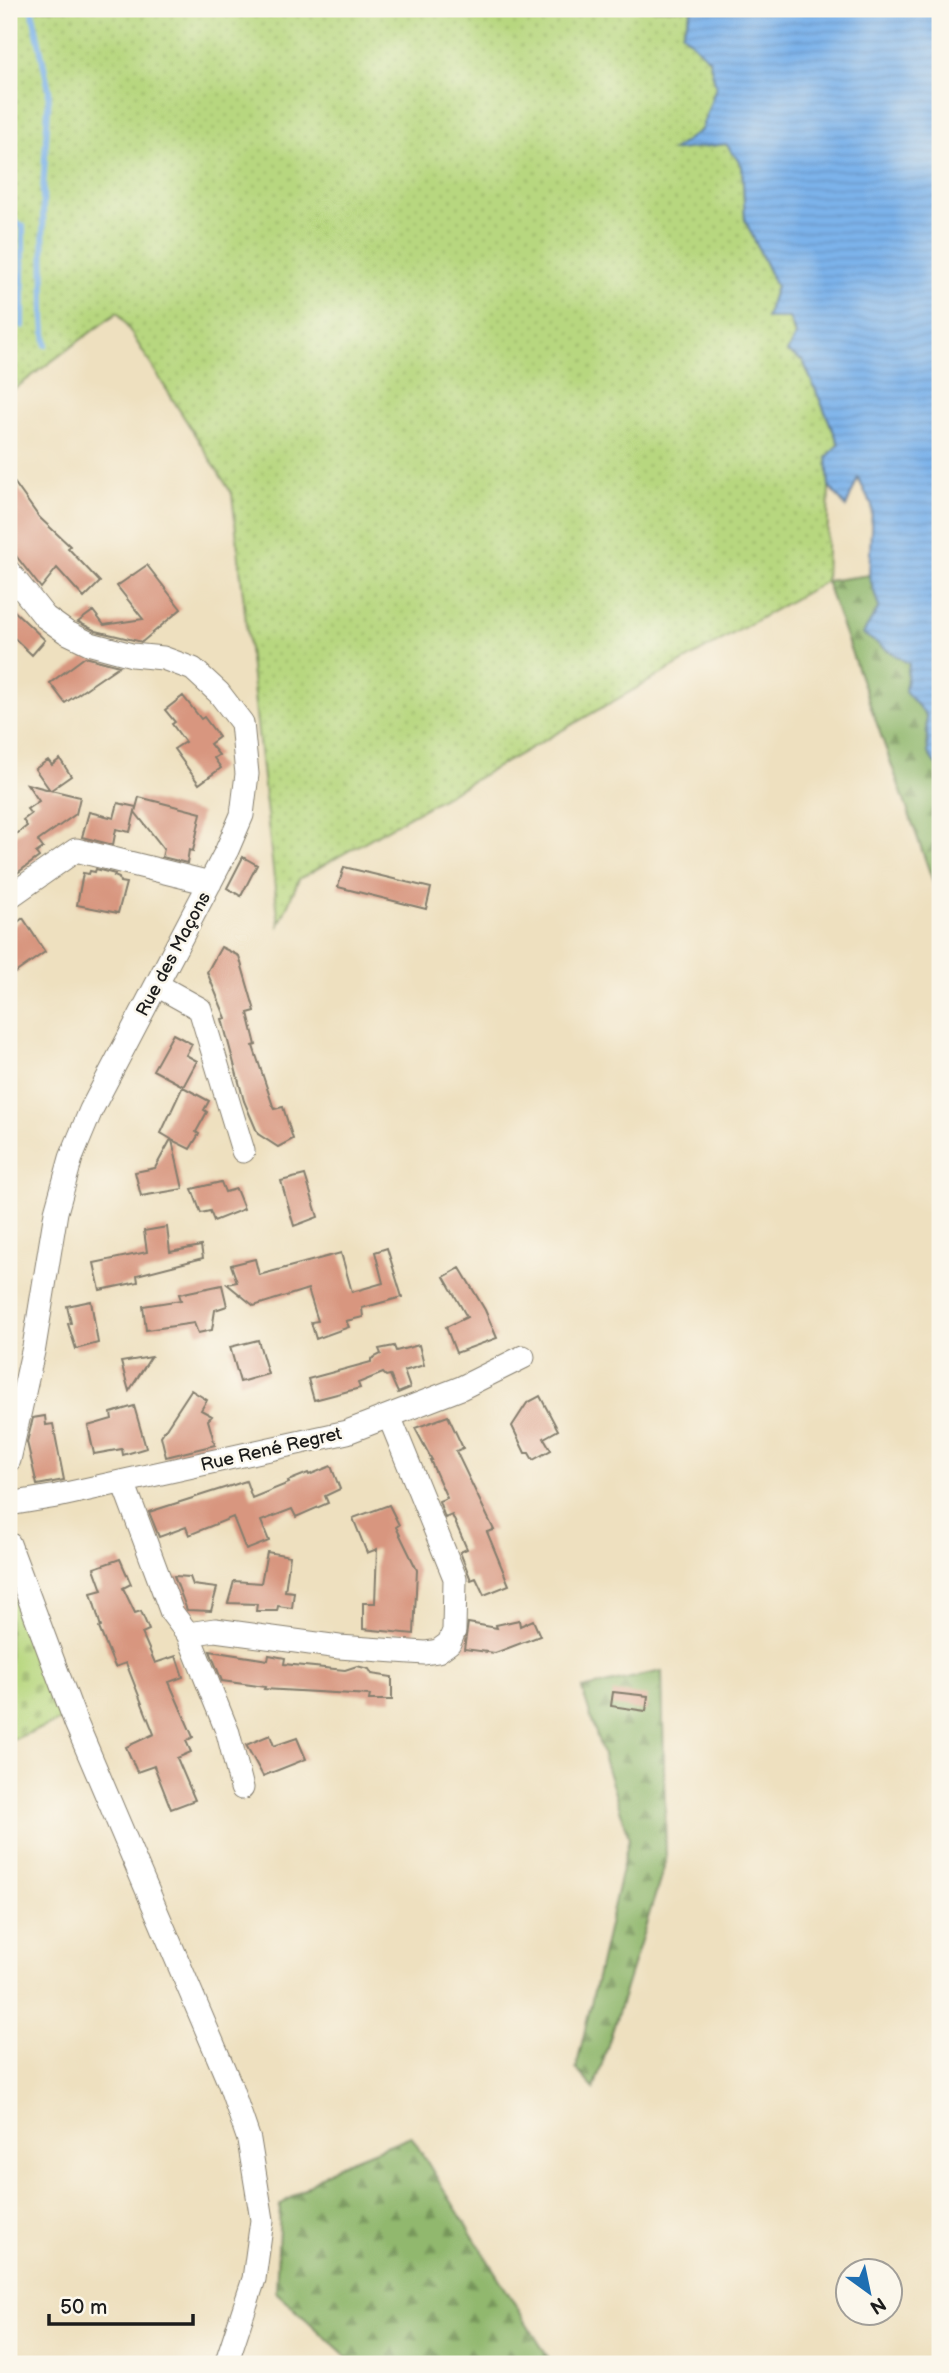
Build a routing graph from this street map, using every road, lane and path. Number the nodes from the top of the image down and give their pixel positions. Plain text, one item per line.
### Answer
1 (9, 572) edge
2 (210, 883) junction
3 (9, 897) edge
4 (157, 985) junction
5 (243, 1151) dead end
6 (523, 1357) dead end
7 (389, 1416) junction
8 (9, 1460) edge
9 (122, 1482) junction
10 (9, 1504) edge
11 (9, 1544) edge
12 (188, 1634) junction
13 (242, 1788) dead end
14 (226, 2364) edge

1 - 2 street, Rue des Maçons
2 - 3 street
2 - 4 street, Rue des Maçons
4 - 5 street
4 - 8 street, Rue des Maçons
6 - 7 street, Rue René Regret
7 - 9 street, Rue René Regret
7 - 12 street
9 - 10 street, Rue René Regret
9 - 12 street
11 - 14 street
12 - 13 street

